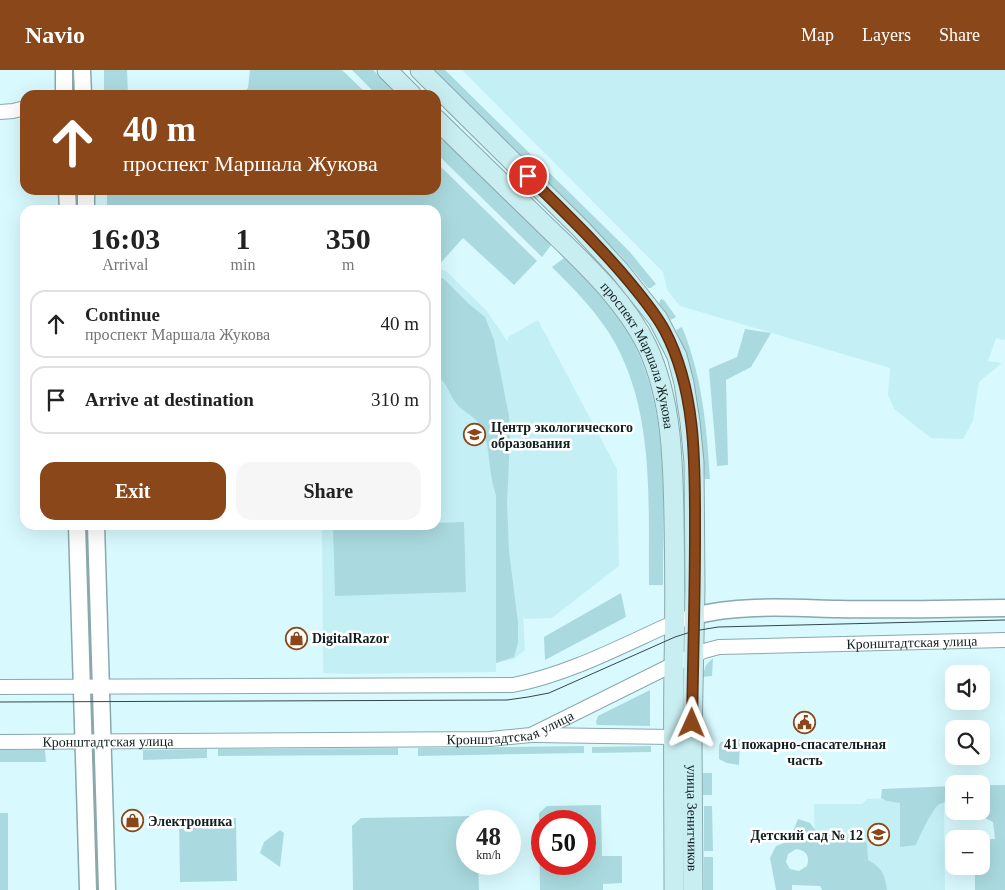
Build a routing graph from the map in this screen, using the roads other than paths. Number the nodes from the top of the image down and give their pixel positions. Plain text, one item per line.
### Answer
1 (64, 70) edge
2 (82, 70) edge
3 (386, 70) edge
4 (420, 70) edge
5 (64, 90) edge
6 (83, 90) edge
7 (407, 90) edge
8 (440, 90) edge
9 (441, 91) edge
10 (20, 109) edge
11 (0, 112) edge
12 (441, 124) edge
13 (77, 530) edge
14 (96, 530) edge
15 (1005, 608) edge
16 (694, 616) junction
17 (675, 622) junction
18 (1005, 640) edge
19 (693, 655) junction
20 (674, 664) junction
21 (0, 687) edge
22 (82, 687) junction
23 (101, 687) junction
24 (531, 736) junction
25 (673, 737) junction
26 (0, 742) edge
27 (84, 742) junction
28 (103, 742) junction
29 (88, 890) edge
30 (107, 890) edge
31 (674, 890) edge
32 (692, 890) edge

1 - 5 street
2 - 6 street
3 - 7 main road
4 - 8 main road, проспект Маршала Жукова
9 - 16 main road, проспект Маршала Жукова
10 - 11 street
12 - 17 main road, проспект Маршала Жукова
13 - 22 street
14 - 23 street
15 - 16 street
16 - 17 street
16 - 19 main road, проспект Маршала Жукова
17 - 20 main road, проспект Маршала Жукова
17 - 23 street
18 - 19 street, Кронштадтская улица
19 - 20 street, Кронштадтская улица
19 - 32 main road, улица Зенитчиков
20 - 24 street, Кронштадтская улица
20 - 25 main road, улица Зенитчиков
21 - 22 street
22 - 23 street
22 - 27 street
23 - 28 street
24 - 25 street
24 - 28 street, Кронштадтская улица
25 - 31 main road, улица Зенитчиков
26 - 27 street, Кронштадтская улица
27 - 28 street, Кронштадтская улица
27 - 29 street
28 - 30 street

